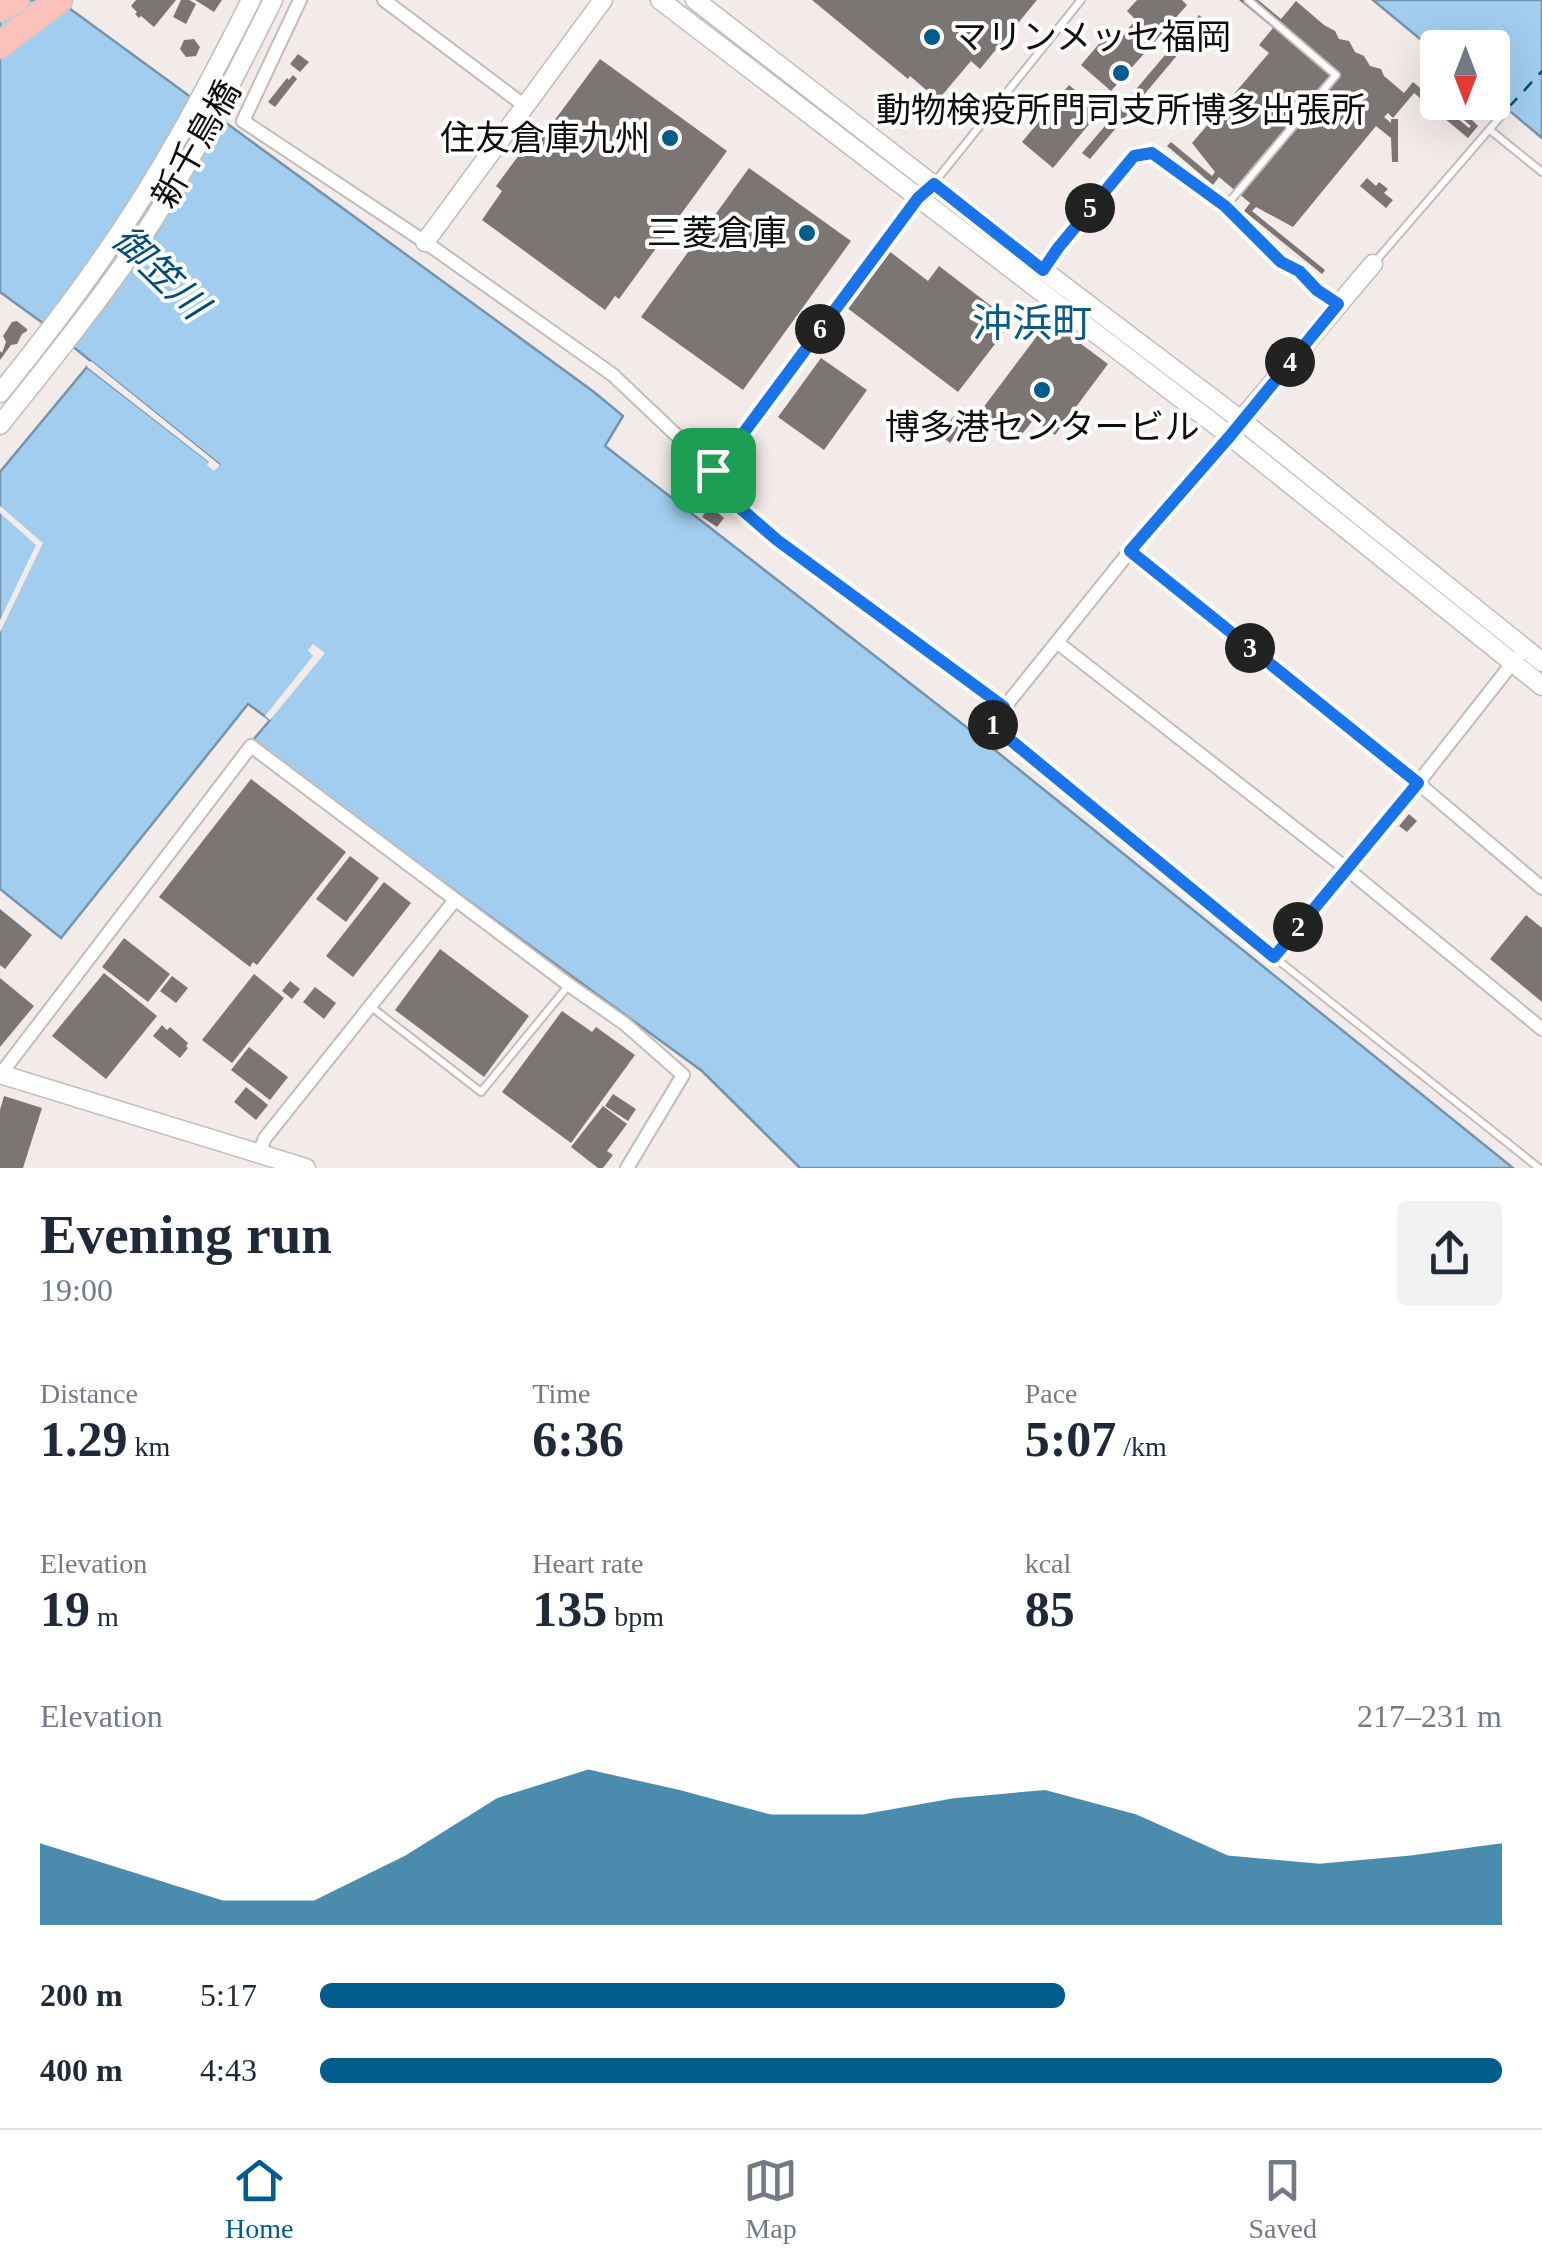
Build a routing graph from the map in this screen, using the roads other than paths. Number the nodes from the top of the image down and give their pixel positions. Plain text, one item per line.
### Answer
1 (16, 0) edge
2 (56, 0) edge
3 (252, 0) edge
4 (273, 0) edge
5 (300, 0) edge
6 (384, 0) edge
7 (602, 0) edge
8 (660, 0) edge
9 (694, 0) edge
10 (1081, 0) edge
11 (1248, 0) edge
12 (0, 8) edge
13 (0, 43) edge
14 (525, 106) junction
15 (1499, 120) edge
16 (1490, 130) junction
17 (1542, 172) edge
18 (934, 184) junction
19 (918, 198) junction
20 (1225, 206) junction
21 (425, 242) junction
22 (1373, 264) joint
23 (1036, 277) junction
24 (1338, 304) junction
25 (0, 393) edge
26 (0, 425) edge
27 (1236, 428) junction
28 (713, 470) junction
29 (1130, 551) junction
30 (1058, 643) junction
31 (1518, 655) junction
32 (1542, 662) edge
33 (1542, 686) edge
34 (1004, 707) junction
35 (991, 724) joint
36 (1418, 783) junction
37 (1346, 869) junction
38 (1542, 888) edge
39 (454, 900) junction
40 (1274, 957) junction
41 (569, 985) junction
42 (370, 1005) junction
43 (1542, 1029) edge
44 (0, 1074) edge
45 (258, 1153) junction
46 (278, 1164) edge
47 (306, 1168) edge
48 (627, 1168) edge
49 (1539, 1168) edge

1 - 12 highway
2 - 13 highway
3 - 25 street, 新千鳥橋
4 - 26 street, 新千鳥橋
5 - 21 street
6 - 14 street
7 - 14 street
8 - 19 street
9 - 18 street
10 - 18 lane
11 - 20 lane
14 - 21 street
15 - 16 lane
16 - 17 lane
16 - 22 lane
18 - 19 street
18 - 23 street
19 - 23 street
19 - 28 street
20 - 23 lane
20 - 24 lane
21 - 28 street
22 - 24 street
23 - 27 street
24 - 27 street
27 - 29 street
27 - 31 street
28 - 34 street
29 - 30 street
29 - 36 street
30 - 34 street
30 - 37 street
31 - 32 street
31 - 33 street
31 - 36 street
34 - 35 street
35 - 40 lane
36 - 37 street
36 - 38 street
37 - 40 street
37 - 43 street
39 - 41 street
39 - 42 street
39 - 44 street
40 - 49 lane
41 - 42 lane
41 - 48 street
42 - 45 street
44 - 45 street
45 - 46 street
46 - 47 street

